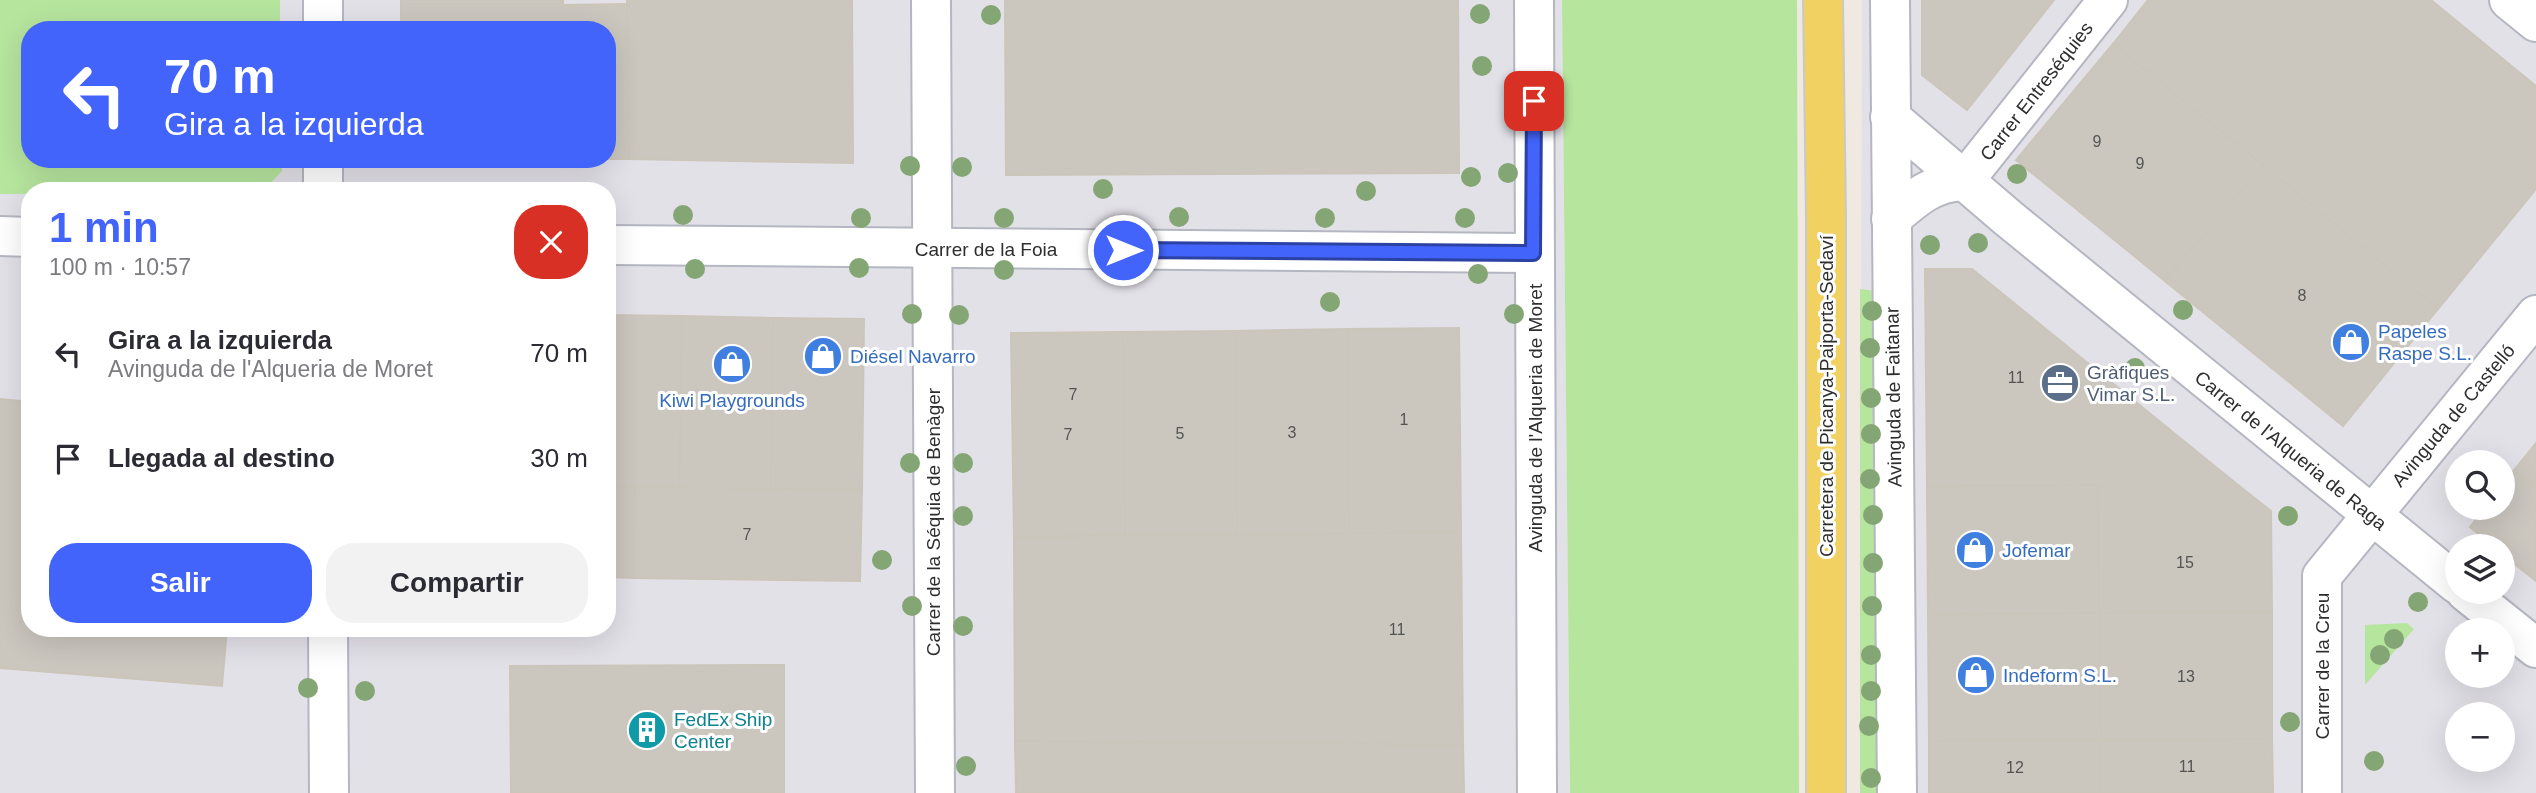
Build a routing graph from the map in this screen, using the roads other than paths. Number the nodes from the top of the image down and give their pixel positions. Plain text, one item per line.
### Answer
1 (323, 0) edge
2 (931, 0) edge
3 (1534, 0) edge
4 (1823, 0) edge
5 (1890, 0) edge
6 (2108, 0) edge
7 (2509, 0) edge
8 (323, 21) edge
9 (2536, 22) edge
10 (1890, 117) junction
11 (1964, 181) junction
12 (1891, 219) junction
13 (0, 236) edge
14 (21, 237) edge
15 (616, 245) edge
16 (932, 249) junction
17 (1533, 253) junction
18 (2536, 315) edge
19 (2371, 515) junction
20 (2445, 574) edge
21 (2481, 604) edge
22 (328, 637) edge
23 (2536, 648) edge
24 (329, 793) edge
25 (935, 793) edge
26 (1537, 793) edge
27 (1826, 793) edge
28 (1897, 793) edge
29 (2322, 793) edge

1 - 8 street
2 - 16 street, Carrer de la Séquia de Benàger
3 - 17 street, Avinguda de l'Alqueria de Moret
4 - 27 main road, Carretera de Picanya-Paiporta-Sedaví
5 - 10 street, Avinguda de Faitanar
6 - 11 street, Carrer Entreséquies
7 - 9 street
10 - 11 street, Carrer de l'Alqueria de Raga
10 - 12 street, Avinguda de Faitanar
11 - 12 street
11 - 19 street, Carrer de l'Alqueria de Raga
12 - 28 street, Avinguda de Faitanar
13 - 14 street
15 - 16 street, Carrer de la Foia
16 - 17 street, Carrer de la Foia
16 - 25 street, Carrer de la Séquia de Benàger
17 - 26 street, Avinguda de l'Alqueria de Moret
18 - 19 street, Avinguda de Castelló
19 - 20 street, Carrer de l'Alqueria de Raga
19 - 29 street, Carrer de la Creu
21 - 23 street
22 - 24 street

